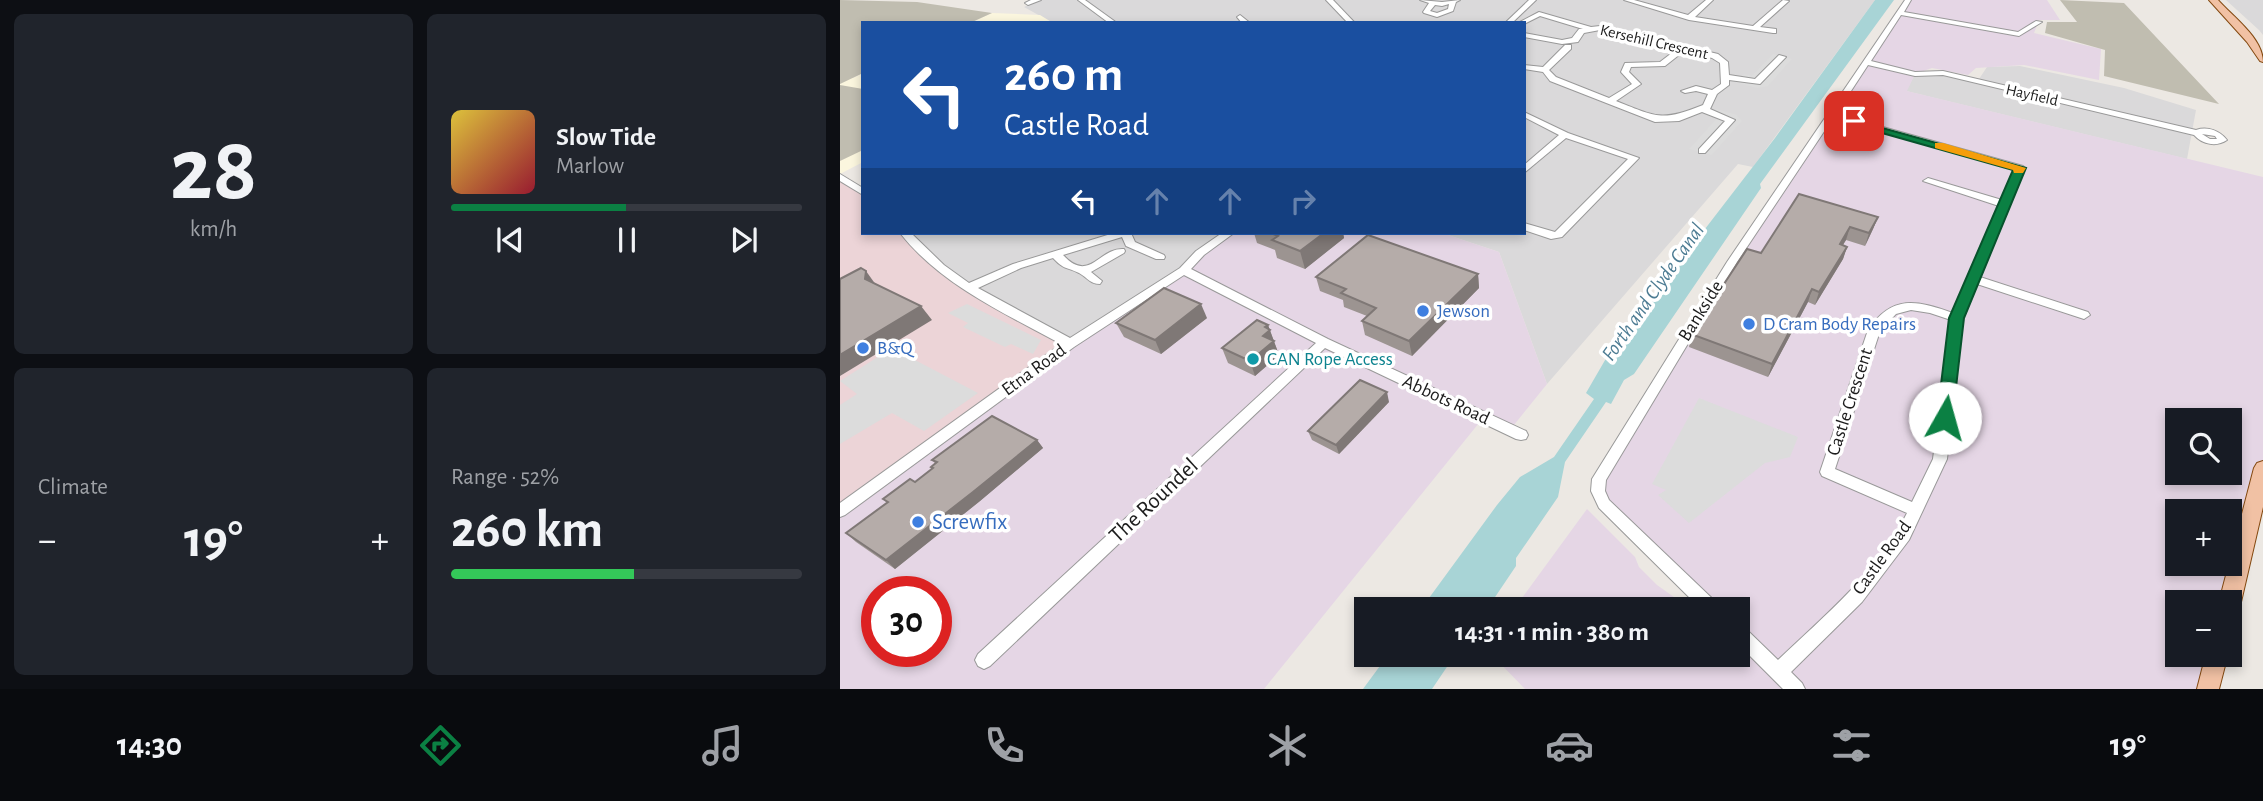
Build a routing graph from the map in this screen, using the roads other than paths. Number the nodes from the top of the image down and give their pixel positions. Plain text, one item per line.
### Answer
1 (1038, 0) edge
2 (1081, 0) edge
3 (1329, 0) edge
4 (1423, 0) edge
5 (1533, 0) edge
6 (1627, 0) edge
7 (1710, 0) edge
8 (1784, 0) edge
9 (1908, 0) edge
10 (2213, 0) edge
11 (1455, 1) edge
12 (1028, 3) dead end
13 (1797, 3) dead end
14 (1432, 4) junction
15 (1900, 13) junction
16 (1689, 18) junction
17 (1111, 21) edge
18 (1346, 21) edge
19 (1510, 21) edge
20 (1524, 21) edge
21 (2038, 22) dead end
22 (1756, 27) junction
23 (1588, 28) junction
24 (1773, 31) dead end
25 (2019, 34) joint
26 (1526, 35) edge
27 (1565, 45) junction
28 (1683, 48) junction
29 (1782, 57) dead end
30 (2263, 59) edge
31 (1866, 62) junction
32 (1526, 67) edge
33 (1545, 70) junction
34 (1726, 77) junction
35 (1685, 91) dead end
36 (1713, 93) junction
37 (1611, 101) junction
38 (1702, 110) junction
39 (1526, 115) edge
40 (1830, 115) junction
41 (2197, 133) dead end
42 (1565, 135) junction
43 (1702, 151) dead end
44 (1526, 168) edge
45 (840, 177) edge
46 (1928, 181) dead end
47 (861, 191) edge
48 (2004, 204) junction
49 (1526, 227) edge
50 (907, 235) edge
51 (1118, 235) edge
52 (1126, 235) edge
53 (1226, 235) edge
54 (1120, 251) dead end
55 (1055, 254) junction
56 (1160, 257) dead end
57 (1184, 270) junction
58 (1083, 271) junction
59 (1973, 279) junction
60 (1096, 281) dead end
61 (968, 288) junction
62 (2084, 315) dead end
63 (1957, 318) junction
64 (1324, 342) junction
65 (1070, 344) junction
66 (1521, 435) dead end
67 (2263, 468) edge
68 (1916, 510) junction
69 (840, 511) edge
70 (2233, 590) edge
71 (1700, 597) edge
72 (1750, 645) edge
73 (984, 660) dead end
74 (2214, 667) edge
75 (1778, 672) junction
76 (1796, 689) edge
77 (2208, 689) edge

1 - 12 street
2 - 17 street
3 - 18 street
4 - 14 street
5 - 19 street
6 - 16 street
7 - 16 street
8 - 13 street
8 - 22 street
9 - 15 street, Bankside
10 - 30 main road
11 - 14 street
11 - 14 street
15 - 25 street
15 - 31 street, Bankside
16 - 22 street
20 - 23 street
21 - 25 street
22 - 24 street
23 - 27 street, Kersehill Crescent
23 - 28 street, Kersehill Crescent
26 - 27 street
27 - 33 street
28 - 34 street, Kersehill Crescent
28 - 37 street
29 - 34 street
31 - 40 street, Bankside
31 - 41 street, Hayfield
32 - 33 street
33 - 37 street
34 - 36 street, Kersehill Crescent
35 - 36 street
36 - 38 street, Kersehill Crescent
37 - 38 street
38 - 43 street
39 - 42 street
40 - 48 street, Castle Road
40 - 71 street, Bankside
42 - 44 street
42 - 49 street
45 - 47 street
46 - 48 street
48 - 59 street, Castle Road
50 - 61 street
51 - 55 street
52 - 56 street
53 - 57 street, Etna Road
54 - 58 street
55 - 58 street
55 - 61 street
57 - 64 street, Abbots Road
57 - 65 street, Etna Road
58 - 60 street
59 - 62 street
59 - 63 street, Castle Road
61 - 65 street
63 - 68 street, Castle Road
63 - 68 street, Castle Crescent
64 - 66 street, Abbots Road
64 - 73 street, The Roundel
65 - 69 street, Etna Road
67 - 70 main road
68 - 75 street, Castle Road
72 - 75 street
74 - 77 main road
75 - 76 street

